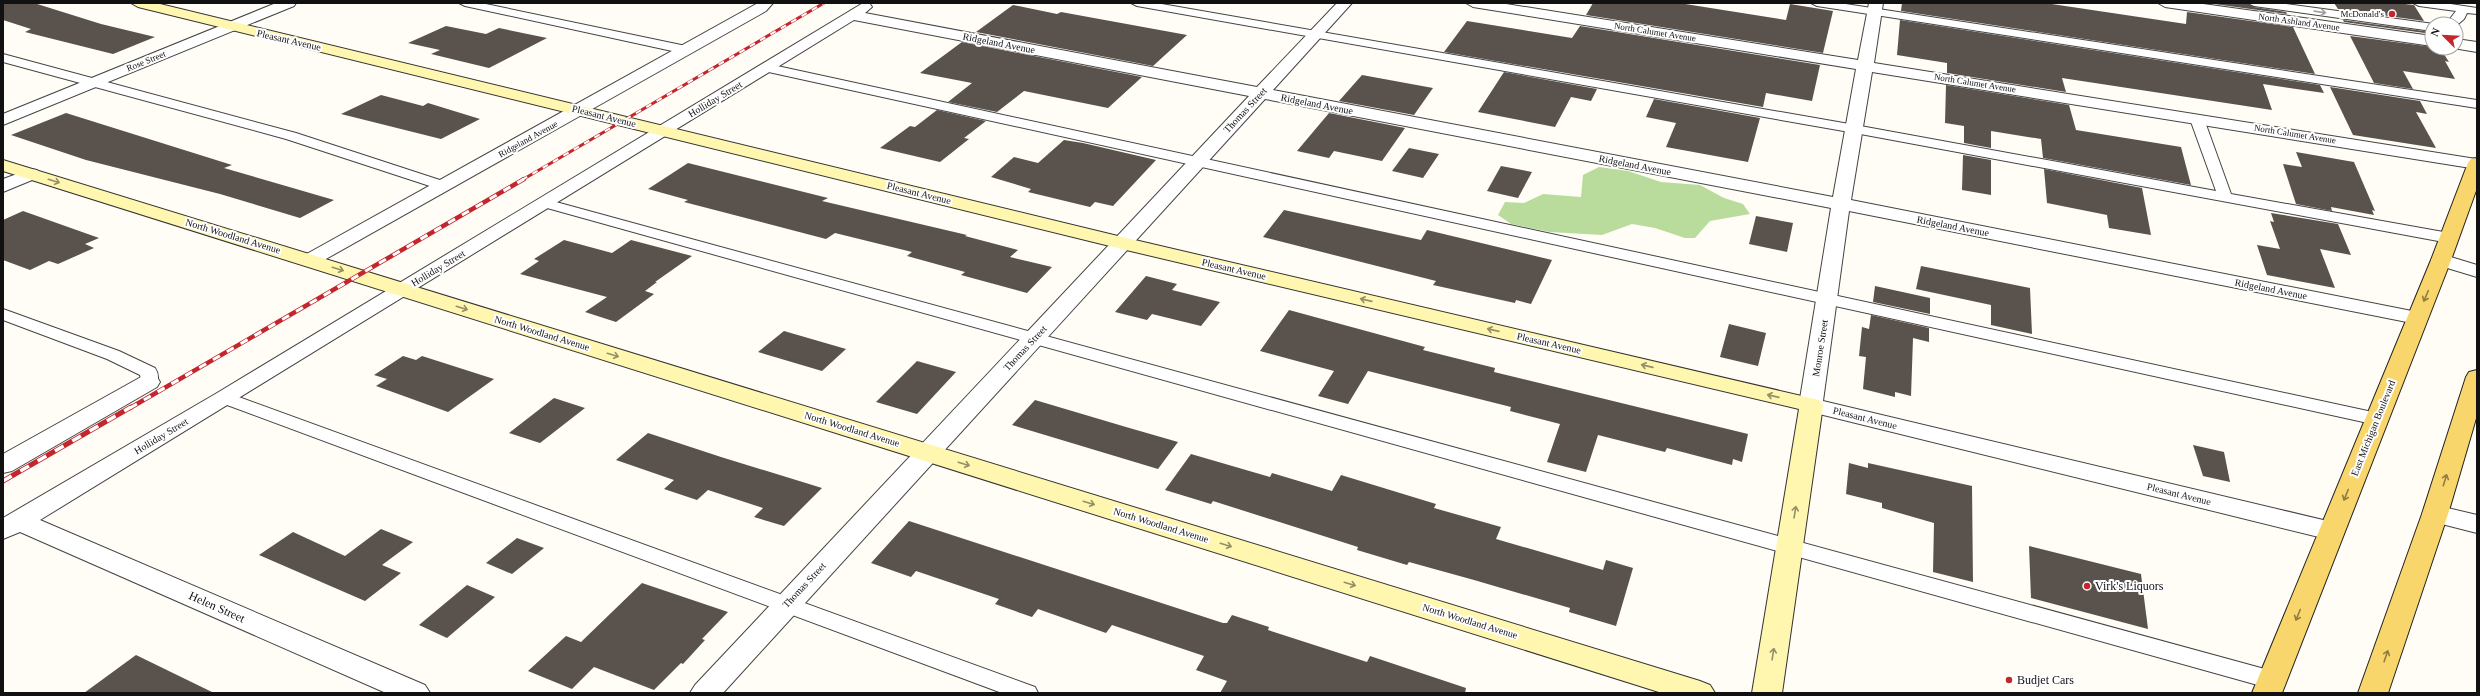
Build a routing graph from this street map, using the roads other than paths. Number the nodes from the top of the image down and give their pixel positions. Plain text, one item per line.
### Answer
1 (138, 3) edge
2 (289, 3) edge
3 (465, 3) edge
4 (766, 3) edge
5 (872, 3) edge
6 (1137, 3) edge
7 (1345, 3) edge
8 (1473, 3) edge
9 (1817, 3) edge
10 (2165, 3) edge
11 (2254, 3) edge
12 (2419, 3) edge
13 (2199, 5) edge
14 (1875, 7) edge
15 (2462, 9) junction
16 (2477, 11) edge
17 (852, 15) junction
18 (2460, 16) edge
19 (232, 26) junction
20 (2424, 26) edge
21 (1315, 35) junction
22 (2424, 40) edge
23 (2464, 45) edge
24 (2477, 47) edge
25 (686, 50) junction
26 (3, 58) edge
27 (1866, 65) junction
28 (768, 68) junction
29 (96, 82) junction
30 (1260, 93) junction
31 (2477, 104) edge
32 (580, 110) junction
33 (2197, 119) junction
34 (3, 120) edge
35 (1855, 129) junction
36 (662, 131) junction
37 (1196, 162) junction
38 (2477, 163) edge
39 (3, 165) edge
40 (31, 174) junction
41 (3, 186) edge
42 (444, 186) junction
43 (2224, 197) junction
44 (545, 203) junction
45 (1841, 204) junction
46 (2449, 238) junction
47 (1122, 243) junction
48 (310, 260) junction
49 (2441, 260) junction
50 (2477, 271) edge
51 (404, 290) junction
52 (1828, 297) junction
53 (3, 314) edge
54 (2417, 318) junction
55 (1033, 339) junction
56 (149, 382) joint
57 (2476, 383) edge
58 (225, 398) junction
59 (1811, 405) junction
60 (2376, 419) junction
61 (927, 452) junction
62 (3, 465) edge
63 (2435, 514) junction
64 (2477, 524) edge
65 (11, 525) edge
66 (2331, 531) junction
67 (1790, 545) junction
68 (787, 604) junction
69 (2270, 687) edge
70 (415, 693) edge
71 (705, 693) edge
72 (1027, 693) edge
73 (1700, 693) edge
74 (1767, 693) edge
75 (2373, 693) edge

1 - 19 street, Pleasant Avenue
2 - 19 street, Rose Street
3 - 25 lane
4 - 25 street, Ridgeland Avenue
5 - 17 street, Holliday Street
6 - 21 lane
7 - 21 street, Thomas Street
8 - 27 street, North Calumet Avenue
9 - 14 lane
10 - 13 street, North Ashland Avenue
11 -> 20 lane
12 - 15 lane
13 - 22 street, North Ashland Avenue
14 - 27 street, Monroe Street
14 - 31 lane
15 - 16 lane
15 - 18 lane
17 - 28 street, Holliday Street
17 - 30 street, Ridgeland Avenue
19 - 29 street, Rose Street
19 - 32 street, Pleasant Avenue
21 - 30 street, Thomas Street
21 - 35 lane
23 - 24 street
25 - 32 street, Ridgeland Avenue
26 - 29 lane
27 - 33 street, North Calumet Avenue
27 - 35 street, Monroe Street
28 - 36 street, Holliday Street
28 - 37 lane
29 - 34 street, Rose Street
29 - 42 lane
30 - 37 street, Thomas Street
30 - 45 street, Ridgeland Avenue
32 - 36 street, Pleasant Avenue
32 - 42 street, Ridgeland Avenue
33 - 38 street, North Calumet Avenue
33 - 43 lane
35 - 43 lane
35 - 45 street, Monroe Street
36 - 44 street, Holliday Street
36 - 47 street, Pleasant Avenue
37 - 47 street, Thomas Street
37 - 52 lane
38 - 46 main road, East Michigan Boulevard
39 - 40 street, North Woodland Avenue
40 - 41 street
40 -> 48 street, North Woodland Avenue
42 - 48 street, Ridgeland Avenue
43 - 46 lane
44 - 51 street, Holliday Street
44 - 55 lane
45 - 52 street, Monroe Street
45 - 54 street, Ridgeland Avenue
46 - 49 main road, East Michigan Boulevard
47 - 55 street, Thomas Street
59 -> 47 street, Pleasant Avenue
48 -> 51 street, North Woodland Avenue
49 - 50 street
49 -> 54 main road, East Michigan Boulevard
51 - 58 street, Holliday Street
51 -> 61 street, North Woodland Avenue
52 - 59 street, Monroe Street
52 - 60 lane
53 - 56 lane
54 - 60 main road, East Michigan Boulevard
55 - 61 street, Thomas Street
55 - 67 lane
56 - 62 street
63 -> 57 main road
58 - 65 street, Holliday Street
58 - 68 lane
59 - 66 street, Pleasant Avenue
67 -> 59 street, Monroe Street
60 -> 66 main road, East Michigan Boulevard
61 - 68 street, Thomas Street
61 -> 73 street, North Woodland Avenue
63 - 64 street
75 -> 63 main road
65 - 70 street, Helen Street
66 -> 69 main road, East Michigan Boulevard
67 - 69 lane
74 -> 67 street, Monroe Street
68 - 71 street, Thomas Street
68 - 72 lane

